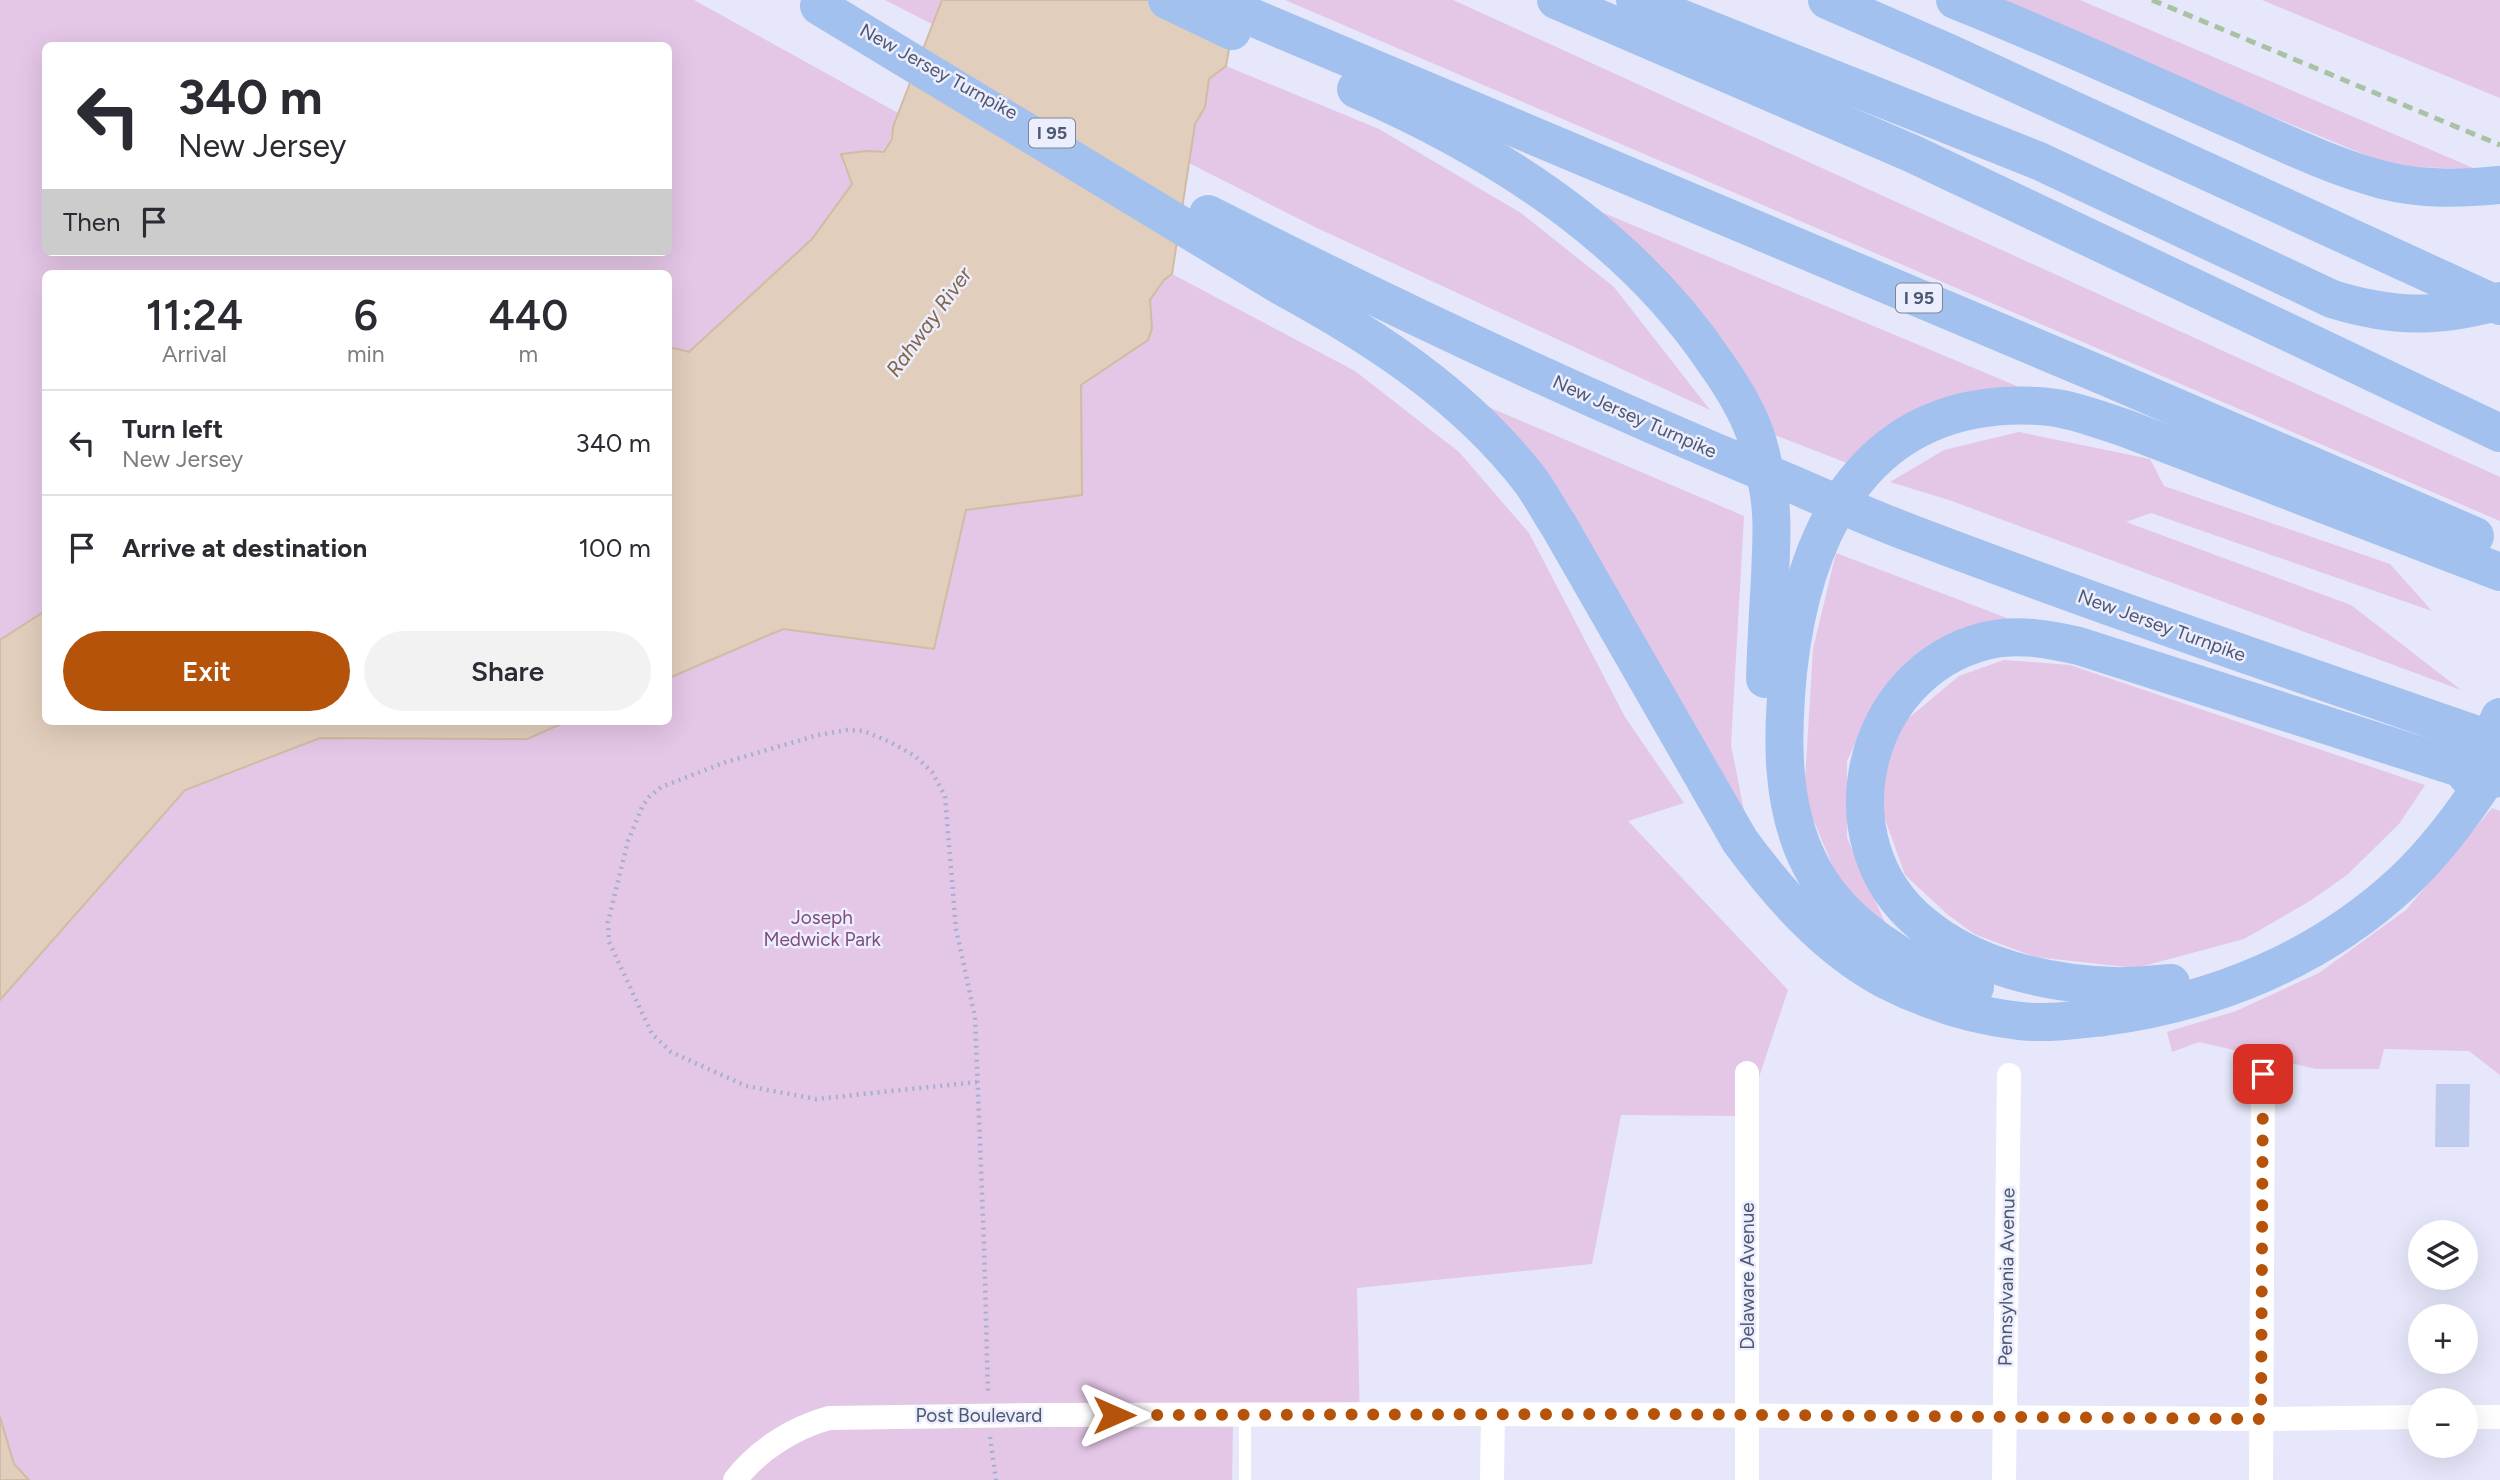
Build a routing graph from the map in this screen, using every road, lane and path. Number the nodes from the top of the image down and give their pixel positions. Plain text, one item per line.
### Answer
1 (1167, 0) edge
2 (1211, 0) edge
3 (1556, 0) edge
4 (1635, 0) edge
5 (1827, 0) edge
6 (1955, 0) edge
7 (814, 3) edge
8 (1334, 66) junction
9 (2500, 185) edge
10 (1285, 270) junction
11 (2500, 303) edge
12 (2500, 433) edge
13 (2500, 547) edge
14 (2500, 572) edge
15 (2500, 718) edge
16 (2500, 743) edge
17 (2500, 757) edge
18 (2500, 780) edge
19 (2432, 837) junction
20 (1838, 948) junction
21 (2171, 983) junction
22 (1746, 1073) dead end
23 (2263, 1074) dead end
24 (2009, 1075) dead end
25 (977, 1082) junction
26 (1245, 1414) junction
27 (1493, 1414) junction
28 (989, 1415) junction
29 (1748, 1415) junction
30 (2004, 1416) junction
31 (2500, 1416) edge
32 (2408, 1417) edge
33 (2478, 1417) edge
34 (2261, 1419) junction
35 (735, 1480) edge
36 (996, 1480) edge
37 (1245, 1480) edge
38 (1492, 1480) edge
39 (1747, 1480) edge
40 (2004, 1480) edge
41 (2261, 1480) edge

1 - 8 highway
2 - 8 highway, I 95
3 - 12 highway
4 - 11 highway
5 - 11 highway
6 - 9 highway
7 - 10 highway
8 - 13 highway, I 95
8 - 20 highway
10 - 16 highway, New Jersey Turnpike
10 - 20 highway
14 - 21 highway
15 - 19 highway
17 - 19 highway
18 - 21 highway
19 - 20 highway
19 - 21 highway
22 - 29 street, Delaware Avenue
23 - 34 street
24 - 30 street, Pennsylvania Avenue
25 - 25 path
25 - 28 path
26 - 27 street, Post Boulevard
26 - 28 street, Post Boulevard
26 - 37 lane
27 - 29 street, Post Boulevard
27 - 38 street
28 - 35 street, Post Boulevard
28 - 36 path
29 - 30 street, Post Boulevard
29 - 39 street, Delaware Avenue
30 - 34 street, Post Boulevard
30 - 40 street, Pennsylvania Avenue
31 - 33 street
32 - 34 street, Post Boulevard
34 - 41 street

